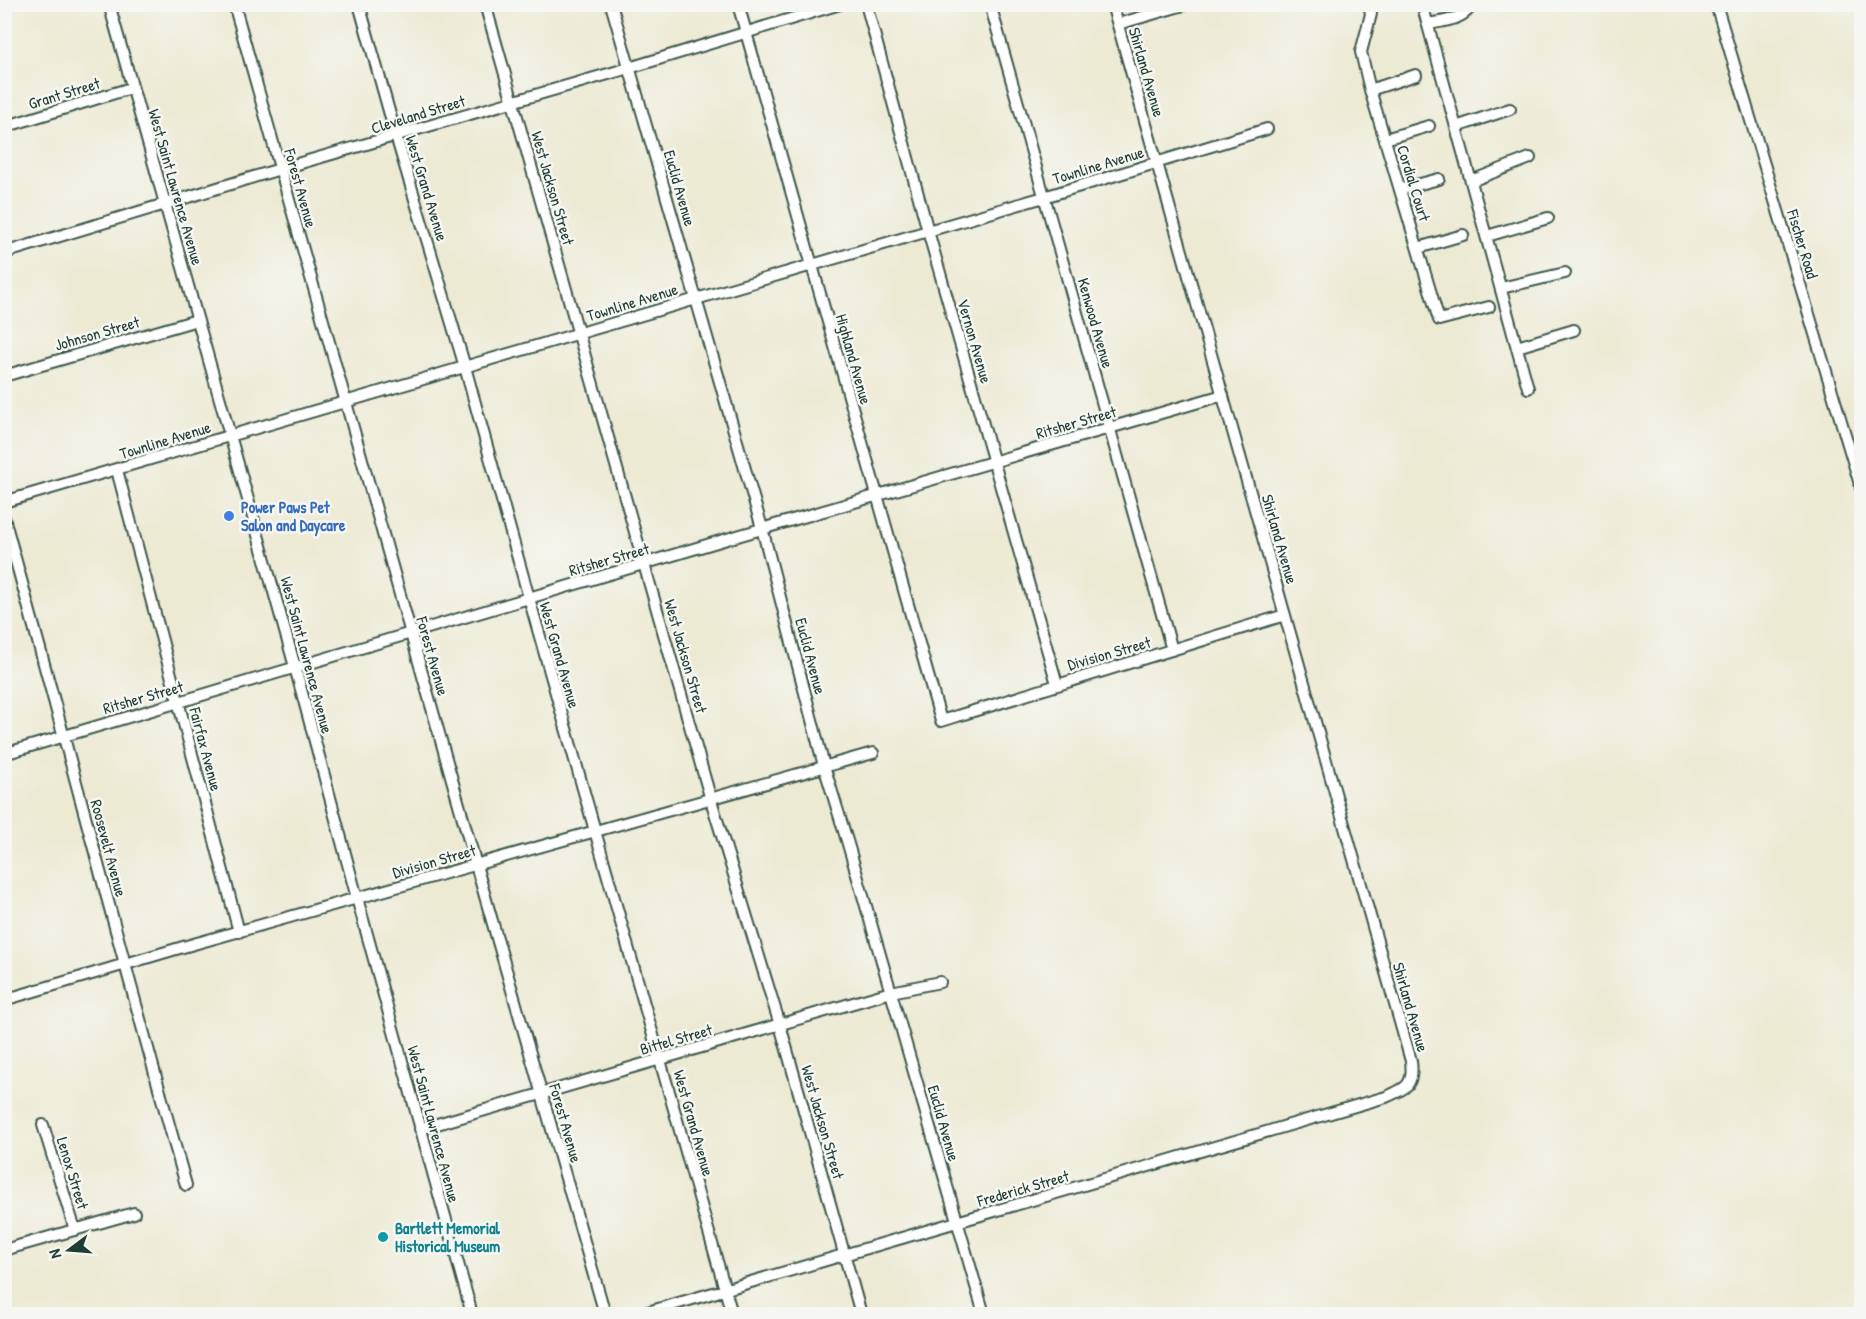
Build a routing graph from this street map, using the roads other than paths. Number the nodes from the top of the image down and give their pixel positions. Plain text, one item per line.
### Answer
1 (109, 4) edge
2 (234, 4) edge
3 (359, 4) edge
4 (485, 4) edge
5 (611, 4) edge
6 (738, 4) edge
7 (840, 4) edge
8 (866, 4) edge
9 (990, 4) edge
10 (1113, 4) edge
11 (1187, 4) edge
12 (1369, 4) edge
13 (1422, 4) edge
14 (1716, 4) edge
15 (1472, 6) edge
16 (1118, 24) junction
17 (1428, 24) junction
18 (746, 33) junction
19 (629, 68) junction
20 (1416, 75) dead end
21 (131, 88) junction
22 (1370, 90) junction
23 (512, 101) junction
24 (1510, 109) dead end
25 (1429, 126) dead end
26 (4, 127) edge
27 (1456, 127) junction
28 (1267, 129) dead end
29 (396, 136) junction
30 (1385, 139) junction
31 (1530, 158) dead end
32 (1157, 163) junction
33 (280, 169) junction
34 (1439, 179) dead end
35 (1471, 181) junction
36 (1401, 189) junction
37 (1044, 197) junction
38 (166, 205) junction
39 (1548, 218) dead end
40 (928, 231) junction
41 (1463, 236) dead end
42 (1487, 236) junction
43 (1418, 248) junction
44 (4, 253) edge
45 (812, 265) junction
46 (1565, 273) dead end
47 (1501, 288) junction
48 (697, 298) junction
49 (1489, 307) dead end
50 (197, 320) junction
51 (1574, 330) dead end
52 (580, 333) junction
53 (1517, 347) junction
54 (465, 367) junction
55 (4, 376) edge
56 (1528, 388) dead end
57 (1223, 395) junction
58 (346, 401) junction
59 (1110, 428) junction
60 (229, 436) junction
61 (993, 462) junction
62 (117, 470) junction
63 (1862, 491) edge
64 (877, 496) junction
65 (4, 502) edge
66 (4, 518) edge
67 (762, 528) junction
68 (645, 564) junction
69 (529, 598) junction
70 (1285, 615) junction
71 (411, 632) junction
72 (1172, 650) junction
73 (295, 667) junction
74 (1057, 684) junction
75 (178, 702) junction
76 (941, 721) joint
77 (64, 736) junction
78 (873, 753) dead end
79 (4, 754) edge
80 (824, 766) junction
81 (711, 800) junction
82 (594, 831) junction
83 (476, 865) junction
84 (357, 898) junction
85 (239, 932) junction
86 (124, 965) junction
87 (940, 982) dead end
88 (891, 992) junction
89 (5, 997) edge
90 (780, 1025) junction
91 (660, 1059) junction
92 (1410, 1083) joint
93 (542, 1094) junction
94 (43, 1125) dead end
95 (420, 1129) junction
96 (186, 1185) dead end
97 (134, 1213) dead end
98 (958, 1223) junction
99 (75, 1230) junction
100 (4, 1250) edge
101 (845, 1256) junction
102 (725, 1290) junction
103 (472, 1314) edge
104 (605, 1314) edge
105 (641, 1314) edge
106 (732, 1314) edge
107 (861, 1314) edge
108 (984, 1314) edge

1 - 21 street, West Saint Lawrence Avenue
2 - 33 street, Forest Avenue
3 - 29 street, West Grand Avenue
4 - 23 street, West Jackson Street
5 - 19 street, Euclid Avenue
6 - 18 street, Highland Avenue
7 - 18 street, Cleveland Street
8 - 40 street, Vernon Avenue
9 - 37 street, Kenwood Avenue
10 - 16 street, Shirland Avenue
11 - 16 street
12 - 22 street, Cordial Court
13 - 17 street
14 - 63 street, Fischer Road
15 - 17 street
16 - 32 street, Shirland Avenue
17 - 27 street
18 - 19 street, Cleveland Street
18 - 45 street, Highland Avenue
19 - 23 street, Cleveland Street
19 - 48 street, Euclid Avenue
20 - 22 street
21 - 26 street, Grant Street
21 - 38 street, West Saint Lawrence Avenue
22 - 30 street, Cordial Court
23 - 29 street, Cleveland Street
23 - 52 street, West Jackson Street
24 - 27 street
25 - 30 street
27 - 35 street
28 - 32 street, Townline Avenue
29 - 33 street, Cleveland Street
29 - 54 street, West Grand Avenue
30 - 36 street, Cordial Court
31 - 35 street
32 - 37 street, Townline Avenue
32 - 57 street, Shirland Avenue
33 - 38 street, Cleveland Street
33 - 58 street, Forest Avenue
34 - 36 street
35 - 42 street
36 - 43 street, Cordial Court
37 - 40 street, Townline Avenue
37 - 59 street, Kenwood Avenue
38 - 44 street, Cleveland Street
38 - 50 street, West Saint Lawrence Avenue
39 - 42 street
40 - 45 street, Townline Avenue
40 - 61 street, Vernon Avenue
41 - 43 street
42 - 47 street
43 - 49 street, Cordial Court
45 - 48 street, Townline Avenue
45 - 64 street, Highland Avenue
46 - 47 street
47 - 53 street
48 - 52 street, Townline Avenue
48 - 67 street, Euclid Avenue
50 - 55 street, Johnson Street
50 - 60 street, West Saint Lawrence Avenue
51 - 53 street
52 - 54 street, Townline Avenue
52 - 68 street, West Jackson Street
53 - 56 street
54 - 58 street, Townline Avenue
54 - 69 street, West Grand Avenue
57 - 59 street, Ritsher Street
57 - 70 street, Shirland Avenue
58 - 60 street, Townline Avenue
58 - 71 street, Forest Avenue
59 - 61 street, Ritsher Street
59 - 72 street, Kenwood Avenue
60 - 62 street, Townline Avenue
60 - 73 street, West Saint Lawrence Avenue
61 - 64 street, Ritsher Street
61 - 74 street, Vernon Avenue
62 - 65 street, Townline Avenue
62 - 75 street, Fairfax Avenue
64 - 67 street, Ritsher Street
64 - 76 street, Highland Avenue
66 - 77 street, Roosevelt Avenue
67 - 68 street, Ritsher Street
67 - 80 street, Euclid Avenue
68 - 69 street, Ritsher Street
68 - 81 street, West Jackson Street
69 - 71 street, Ritsher Street
69 - 82 street, West Grand Avenue
70 - 72 street, Division Street
70 - 92 street, Shirland Avenue
71 - 73 street, Ritsher Street
71 - 83 street, Forest Avenue
72 - 74 street, Division Street
73 - 75 street, Ritsher Street
73 - 84 street, West Saint Lawrence Avenue
74 - 76 street, Division Street
75 - 77 street, Ritsher Street
75 - 85 street, Fairfax Avenue
77 - 79 street, Ritsher Street
77 - 86 street, Roosevelt Avenue
78 - 80 street, Division Street
80 - 81 street, Division Street
80 - 88 street, Euclid Avenue
81 - 82 street, Division Street
81 - 90 street, West Jackson Street
82 - 83 street, Division Street
82 - 91 street, West Grand Avenue
83 - 84 street, Division Street
83 - 93 street, Forest Avenue
84 - 85 street, Division Street
84 - 95 street, West Saint Lawrence Avenue
85 - 86 street, Division Street
86 - 89 street, Division Street
86 - 96 street, Roosevelt Avenue
87 - 88 street, Bittel Street
88 - 90 street, Bittel Street
88 - 98 street, Euclid Avenue
90 - 91 street, Bittel Street
90 - 101 street, West Jackson Street
91 - 93 street, Bittel Street
91 - 102 street, West Grand Avenue
92 - 98 street, Frederick Street
93 - 95 street, Bittel Street
93 - 104 street, Forest Avenue
94 - 99 street, Lenox Street
95 - 103 street, West Saint Lawrence Avenue
97 - 99 street
98 - 101 street, Frederick Street
98 - 108 street, Euclid Avenue
99 - 100 street
101 - 102 street, Frederick Street
101 - 107 street, West Jackson Street
102 - 105 street, Frederick Street
102 - 106 street, West Grand Avenue

